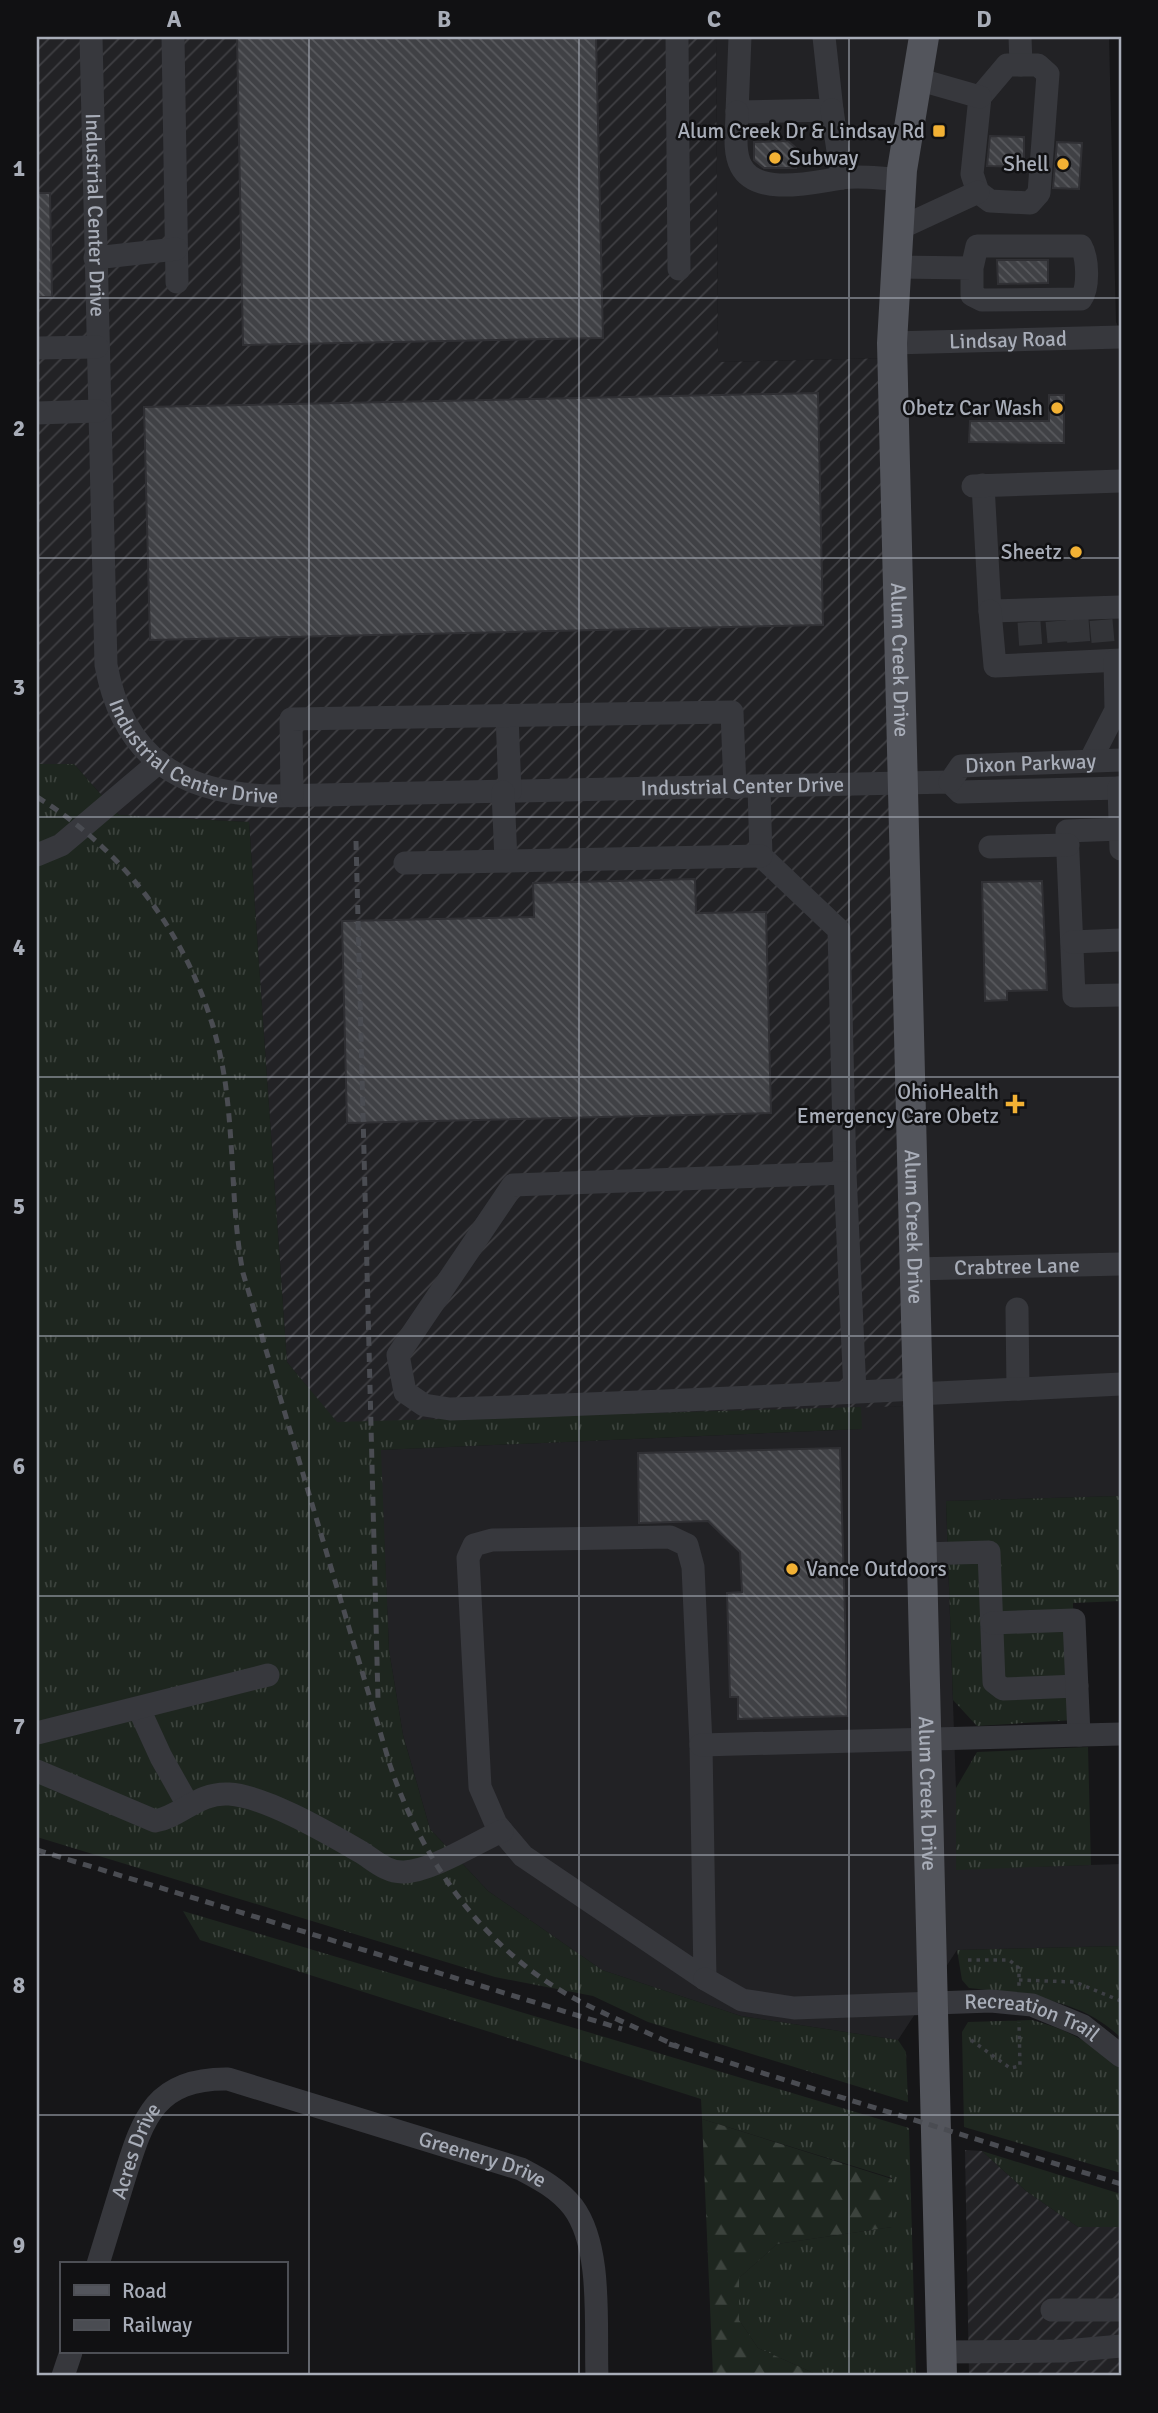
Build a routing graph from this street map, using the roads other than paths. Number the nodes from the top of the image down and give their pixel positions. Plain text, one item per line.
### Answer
1 (91, 37) edge
2 (173, 37) edge
3 (677, 37) edge
4 (740, 37) edge
5 (824, 37) edge
6 (923, 37) edge
7 (1020, 37) edge
8 (1021, 65) junction
9 (917, 79) junction
10 (979, 97) junction
11 (832, 110) junction
12 (737, 112) junction
13 (842, 178) junction
14 (901, 179) junction
15 (978, 192) junction
16 (898, 229) junction
17 (176, 249) junction
18 (95, 258) junction
19 (896, 267) junction
20 (972, 268) junction
21 (679, 269) dead end
22 (177, 282) dead end
23 (1121, 337) edge
24 (892, 343) junction
25 (97, 347) junction
26 (37, 348) edge
27 (98, 411) junction
28 (37, 414) edge
29 (1121, 481) edge
30 (990, 611) junction
31 (1068, 634) junction
32 (1109, 637) edge
33 (507, 715) junction
34 (1121, 760) edge
35 (1090, 761) junction
36 (159, 762) junction
37 (950, 782) junction
38 (901, 784) junction
39 (735, 788) junction
40 (760, 788) junction
41 (1120, 788) edge
42 (507, 792) junction
43 (292, 796) junction
44 (1121, 829) edge
45 (1068, 845) junction
46 (990, 847) dead end
47 (1121, 849) edge
48 (37, 855) edge
49 (761, 856) junction
50 (506, 861) junction
51 (405, 863) dead end
52 (1121, 940) edge
53 (1072, 942) junction
54 (1121, 995) edge
55 (845, 1173) junction
56 (1121, 1264) edge
57 (914, 1269) junction
58 (1017, 1309) dead end
59 (1121, 1384) edge
60 (1018, 1389) junction
61 (855, 1392) junction
62 (917, 1392) junction
63 (922, 1554) junction
64 (992, 1627) junction
65 (268, 1675) dead end
66 (1077, 1686) junction
67 (139, 1709) junction
68 (37, 1733) edge
69 (1121, 1734) edge
70 (1079, 1735) junction
71 (927, 1740) junction
72 (701, 1745) junction
73 (37, 1771) edge
74 (188, 1805) junction
75 (502, 1831) junction
76 (705, 1979) junction
77 (933, 2003) junction
78 (1121, 2056) edge
79 (216, 2079) joint
80 (98, 2262) edge
81 (1052, 2310) dead end
82 (1121, 2310) edge
83 (1121, 2346) edge
84 (70, 2354) edge
85 (942, 2364) edge
86 (63, 2376) edge
87 (597, 2376) edge

1 - 18 street, Industrial Center Drive
2 - 17 street
3 - 21 street
4 - 12 street
5 - 11 street
6 - 9 main road, Alum Creek Drive
7 - 8 street
8 - 10 street
8 - 15 street
9 - 10 street
9 - 14 main road, Alum Creek Drive
10 - 15 street
11 - 12 street
11 - 13 street
12 - 13 street
13 - 14 street
14 - 16 main road, Alum Creek Drive
15 - 16 street
16 - 19 main road, Alum Creek Drive
17 - 18 street
17 - 22 street
18 - 25 street, Industrial Center Drive
19 - 20 street
19 - 24 main road, Alum Creek Drive
20 - 20 street
23 - 24 street, Lindsay Road
24 - 38 main road, Alum Creek Drive
25 - 26 street
25 - 27 street, Industrial Center Drive
27 - 28 street
27 - 36 street, Industrial Center Drive
29 - 30 street
30 - 31 street
30 - 31 street
31 - 32 street
31 - 32 street
32 - 35 street
33 - 39 street
33 - 42 street
33 - 43 street
34 - 35 street, Dixon Parkway
35 - 37 street, Dixon Parkway
36 - 43 street, Industrial Center Drive
36 - 48 street
37 - 38 street, Dixon Parkway
37 - 41 street, Dixon Parkway
38 - 40 street, Industrial Center Drive
38 - 57 main road, Alum Creek Drive
39 - 40 street, Industrial Center Drive
39 - 42 street, Industrial Center Drive
40 - 49 street
41 - 44 street
42 - 43 street, Industrial Center Drive
42 - 50 street
44 - 45 street
44 - 47 street
45 - 46 street
45 - 53 street
49 - 50 street
49 - 55 street
50 - 51 street
52 - 53 street
53 - 54 street
55 - 61 street
55 - 61 street
56 - 57 street, Crabtree Lane
57 - 62 main road, Alum Creek Drive
58 - 60 street
59 - 60 street
60 - 62 street
61 - 62 street
62 - 63 main road, Alum Creek Drive
63 - 64 street
63 - 71 main road, Alum Creek Drive
64 - 66 street
64 - 66 street
65 - 67 street
66 - 70 street
67 - 68 street
67 - 74 street
69 - 70 street
70 - 71 street
71 - 72 street
71 - 77 main road, Alum Creek Drive
72 - 75 street, Recreation Trail
72 - 76 street
73 - 74 street
74 - 75 street
75 - 76 street, Recreation Trail
76 - 77 street, Recreation Trail
77 - 78 street, Recreation Trail
77 - 85 main road, Alum Creek Drive
79 - 80 street, Acres Drive
79 - 87 street, Greenery Drive
81 - 82 street
83 - 85 street
84 - 86 street

